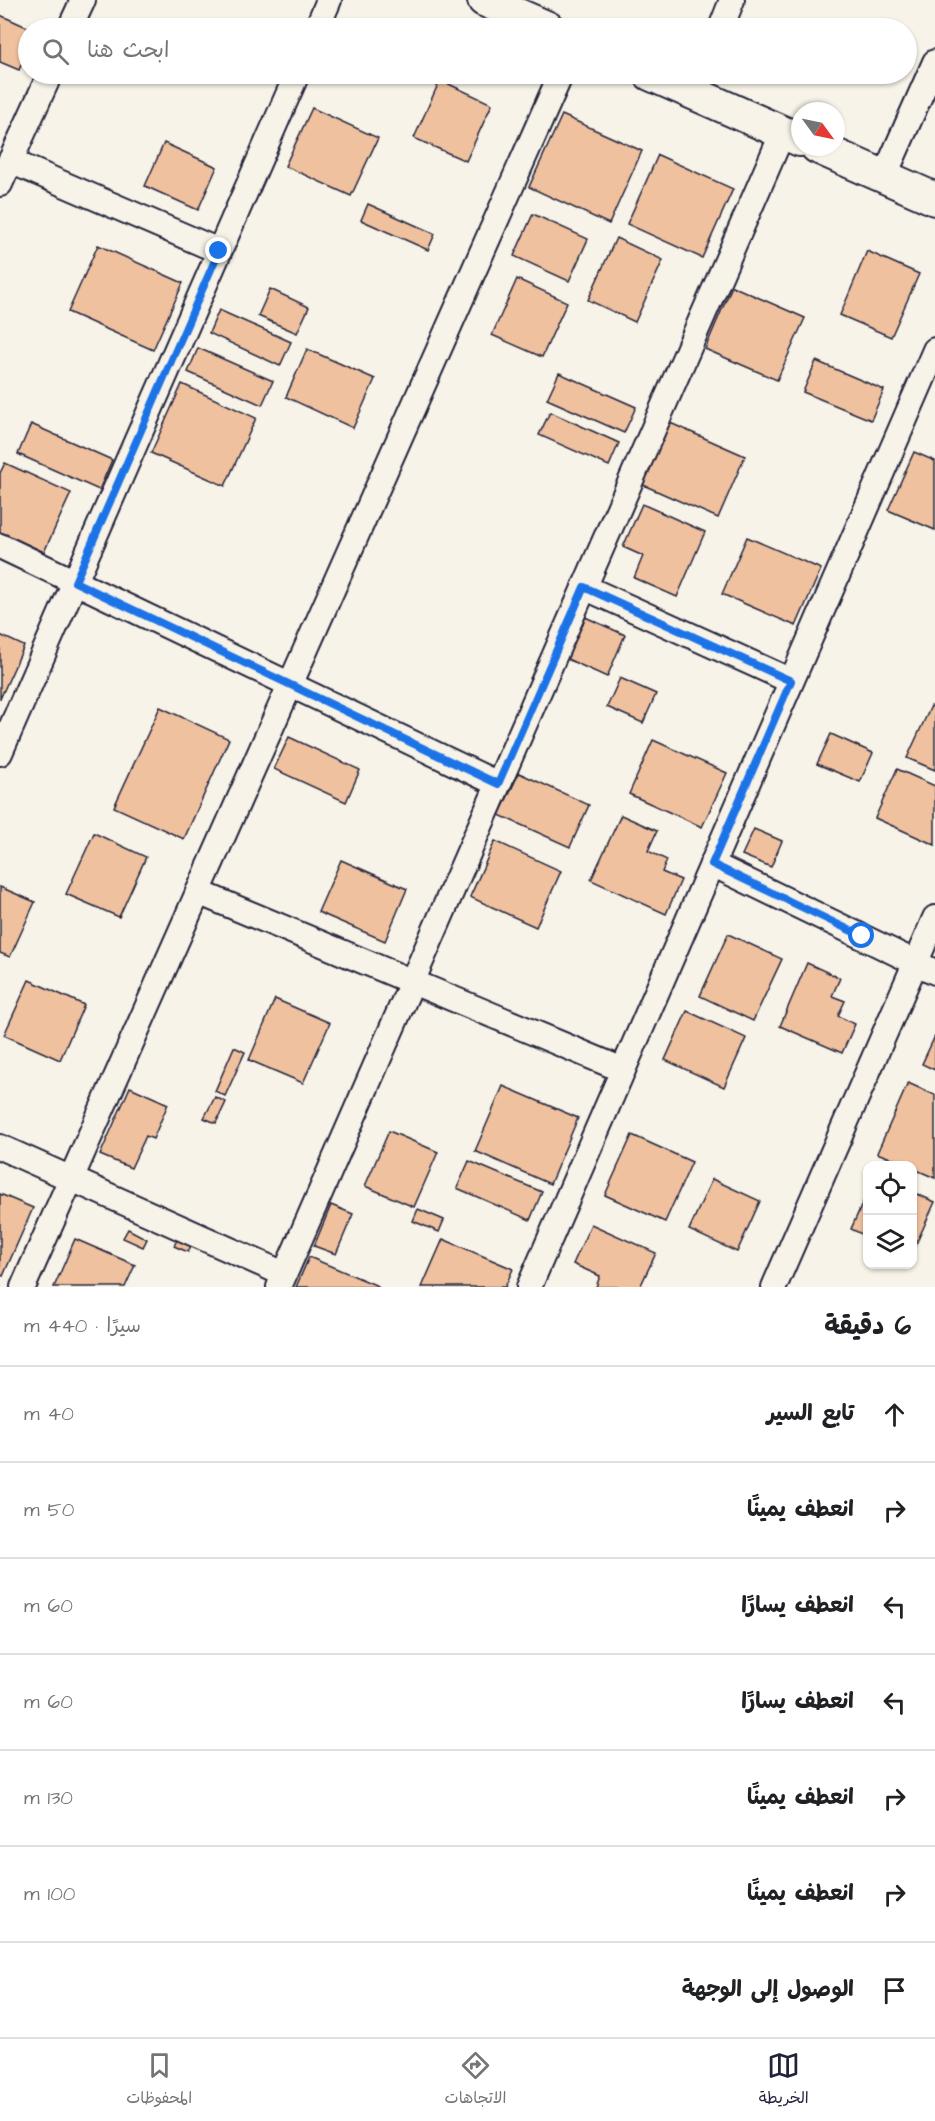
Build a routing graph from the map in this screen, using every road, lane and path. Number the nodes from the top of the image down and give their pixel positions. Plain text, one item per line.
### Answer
1 (83, 0) edge
2 (329, 0) edge
3 (484, 0) edge
4 (732, 0) edge
5 (537, 16) edge
6 (75, 18) edge
7 (321, 18) edge
8 (725, 18) edge
9 (935, 62) edge
10 (45, 84) edge
11 (293, 84) edge
12 (557, 84) edge
13 (701, 84) edge
14 (791, 136) edge
15 (837, 156) edge
16 (10, 161) junction
17 (884, 177) junction
18 (0, 184) edge
19 (935, 199) edge
20 (219, 251) junction
21 (935, 350) edge
22 (0, 546) edge
23 (75, 582) junction
24 (584, 587) junction
25 (791, 681) junction
26 (290, 684) junction
27 (0, 753) edge
28 (498, 784) junction
29 (712, 864) junction
30 (198, 892) junction
31 (935, 918) edge
32 (925, 967) edge
33 (412, 982) junction
34 (623, 1070) junction
35 (0, 1147) edge
36 (70, 1179) junction
37 (282, 1281) edge
38 (23, 1287) edge
39 (529, 1287) edge
40 (774, 1287) edge

1 - 6 street
2 - 7 street
3 - 5 street
4 - 8 street
9 - 17 street
10 - 16 street
11 - 20 street
12 - 26 street
13 - 14 street
14 - 24 street
15 - 17 street
16 - 18 street
16 - 20 street
17 - 19 street
20 - 23 street
21 - 25 street
22 - 23 street
23 - 26 street
23 - 27 street
24 - 25 street
24 - 28 street
25 - 29 street
26 - 28 street
26 - 30 street
28 - 33 street
29 - 32 street
29 - 34 street
30 - 33 street
30 - 36 street
31 - 32 street
32 - 40 street
33 - 34 street
33 - 37 street
34 - 39 street
35 - 36 street
36 - 37 street
36 - 38 street

